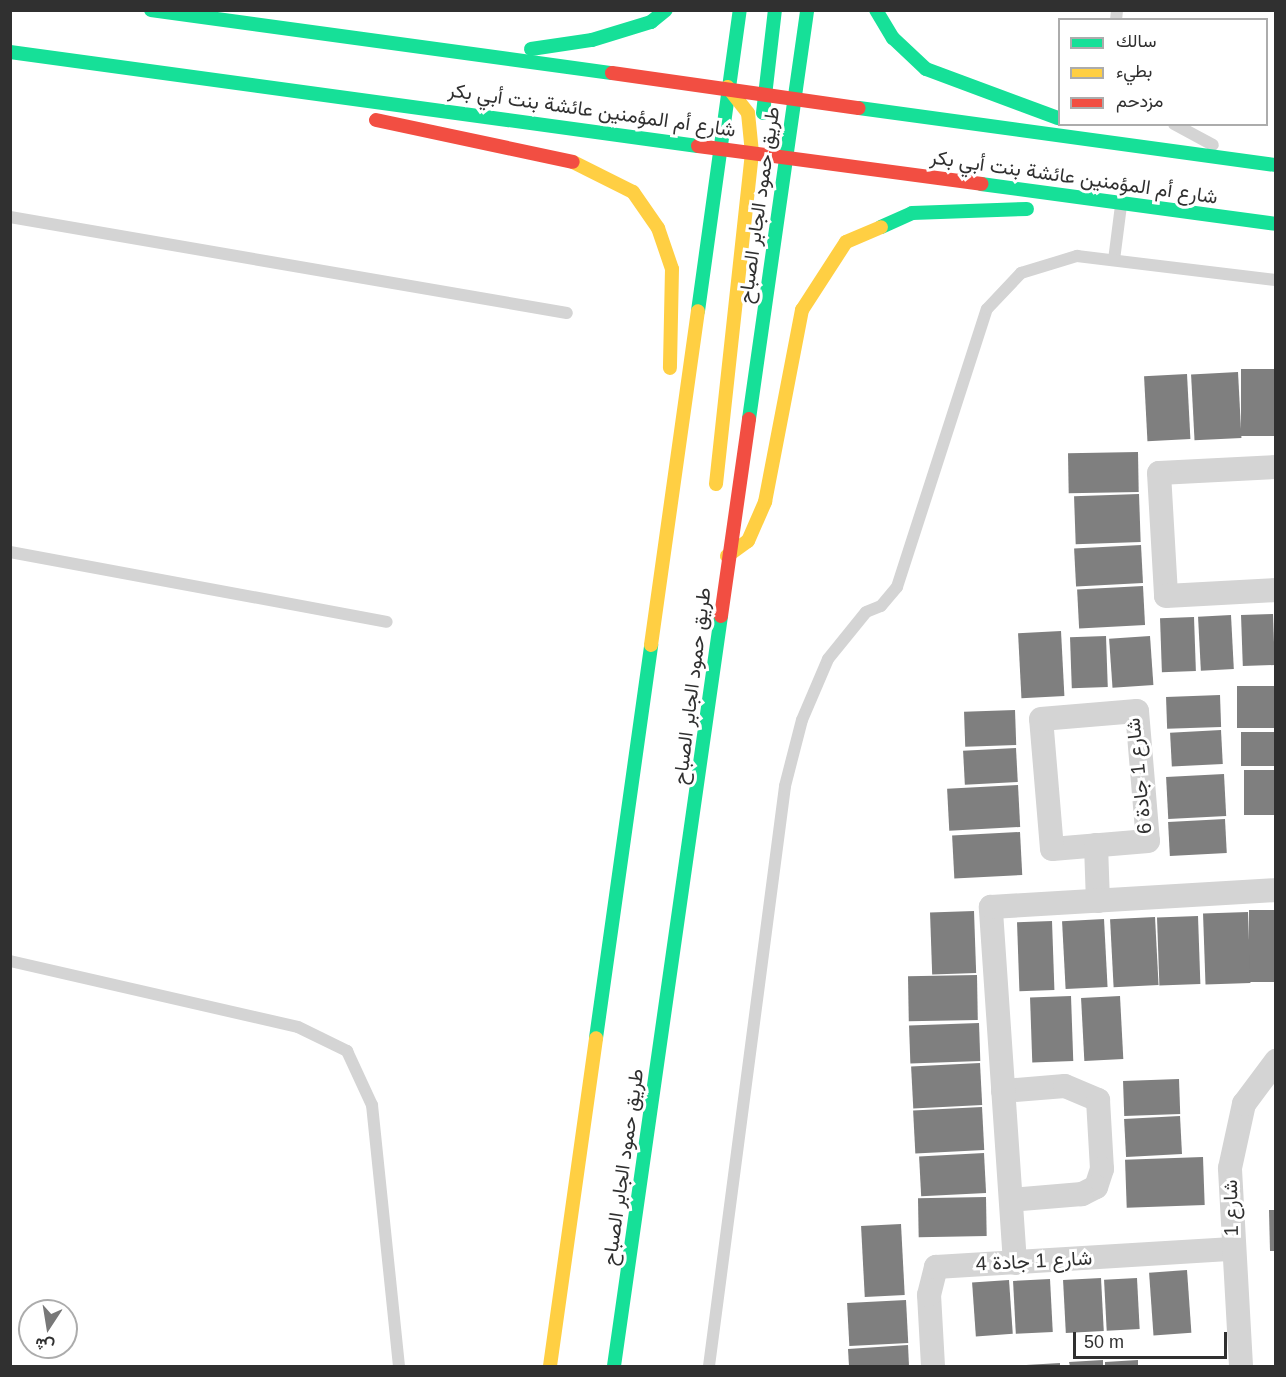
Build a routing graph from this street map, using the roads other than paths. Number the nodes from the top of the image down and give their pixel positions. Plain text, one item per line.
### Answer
1 (151, 10) edge
2 (666, 10) edge
3 (740, 10) edge
4 (775, 10) edge
5 (807, 10) edge
6 (876, 10) edge
7 (10, 52) edge
8 (495, 54) junction
9 (229, 80) junction
10 (728, 87) junction
11 (763, 92) junction
12 (794, 97) junction
13 (1058, 118) edge
14 (1085, 126) edge
15 (1178, 126) edge
16 (1140, 144) junction
17 (721, 147) junction
18 (752, 153) junction
19 (786, 157) junction
20 (1243, 160) junction
21 (1275, 165) edge
22 (1121, 205) junction
23 (10, 218) edge
24 (1275, 224) edge
25 (1114, 260) junction
26 (1275, 280) edge
27 (567, 313) dead end
28 (1275, 467) edge
29 (668, 508) junction
30 (10, 552) edge
31 (727, 556) junction
32 (1275, 590) edge
33 (387, 622) dead end
34 (1096, 845) junction
35 (1275, 890) edge
36 (1098, 901) junction
37 (10, 962) edge
38 (1275, 1061) edge
39 (1004, 1091) junction
40 (1011, 1200) junction
41 (1232, 1250) junction
42 (1015, 1263) junction
43 (399, 1366) edge
44 (550, 1366) edge
45 (614, 1366) edge
46 (709, 1366) edge
47 (933, 1366) edge
48 (1241, 1366) edge

1 - 8 main road, شارع أم المؤمنين عائشة بنت أبي بكر
2 - 8 main road
3 - 10 main road
4 - 11 main road
5 - 12 main road, طريق حمود الجابر الصباح
6 - 13 main road
7 - 9 main road, شارع أم المؤمنين عائشة بنت أبي بكر
8 - 10 main road, شارع أم المؤمنين عائشة بنت أبي بكر
9 - 17 main road, شارع أم المؤمنين عائشة بنت أبي بكر
9 - 29 main road
10 - 11 main road, شارع أم المؤمنين عائشة بنت أبي بكر
10 - 17 main road
10 - 18 main road
11 - 12 main road, شارع أم المؤمنين عائشة بنت أبي بكر
11 - 19 main road
12 - 16 main road, شارع أم المؤمنين عائشة بنت أبي بكر
12 - 19 main road, طريق حمود الجابر الصباح
14 - 16 main road
15 - 20 lane
16 - 20 main road, شارع أم المؤمنين عائشة بنت أبي بكر
17 - 18 main road, شارع أم المؤمنين عائشة بنت أبي بكر
17 - 29 main road
18 - 19 main road, شارع أم المؤمنين عائشة بنت أبي بكر
18 - 31 main road
19 - 22 main road, شارع أم المؤمنين عائشة بنت أبي بكر
19 - 31 main road, طريق حمود الجابر الصباح
20 - 21 main road, شارع أم المؤمنين عائشة بنت أبي بكر
22 - 24 main road, شارع أم المؤمنين عائشة بنت أبي بكر
22 - 25 lane
22 - 31 main road
23 - 27 lane
25 - 26 lane
25 - 46 lane
28 - 32 street
29 - 44 main road
30 - 33 lane
31 - 45 main road, طريق حمود الجابر الصباح
34 - 34 street, شارع 1 جادة 6
34 - 36 street
35 - 36 street
36 - 39 street
37 - 43 lane
38 - 41 street, شارع 1
39 - 40 street
39 - 40 street
40 - 42 street
41 - 42 street, شارع 1 جادة 4
41 - 48 street, شارع 1
42 - 47 street, شارع 1 جادة 4

